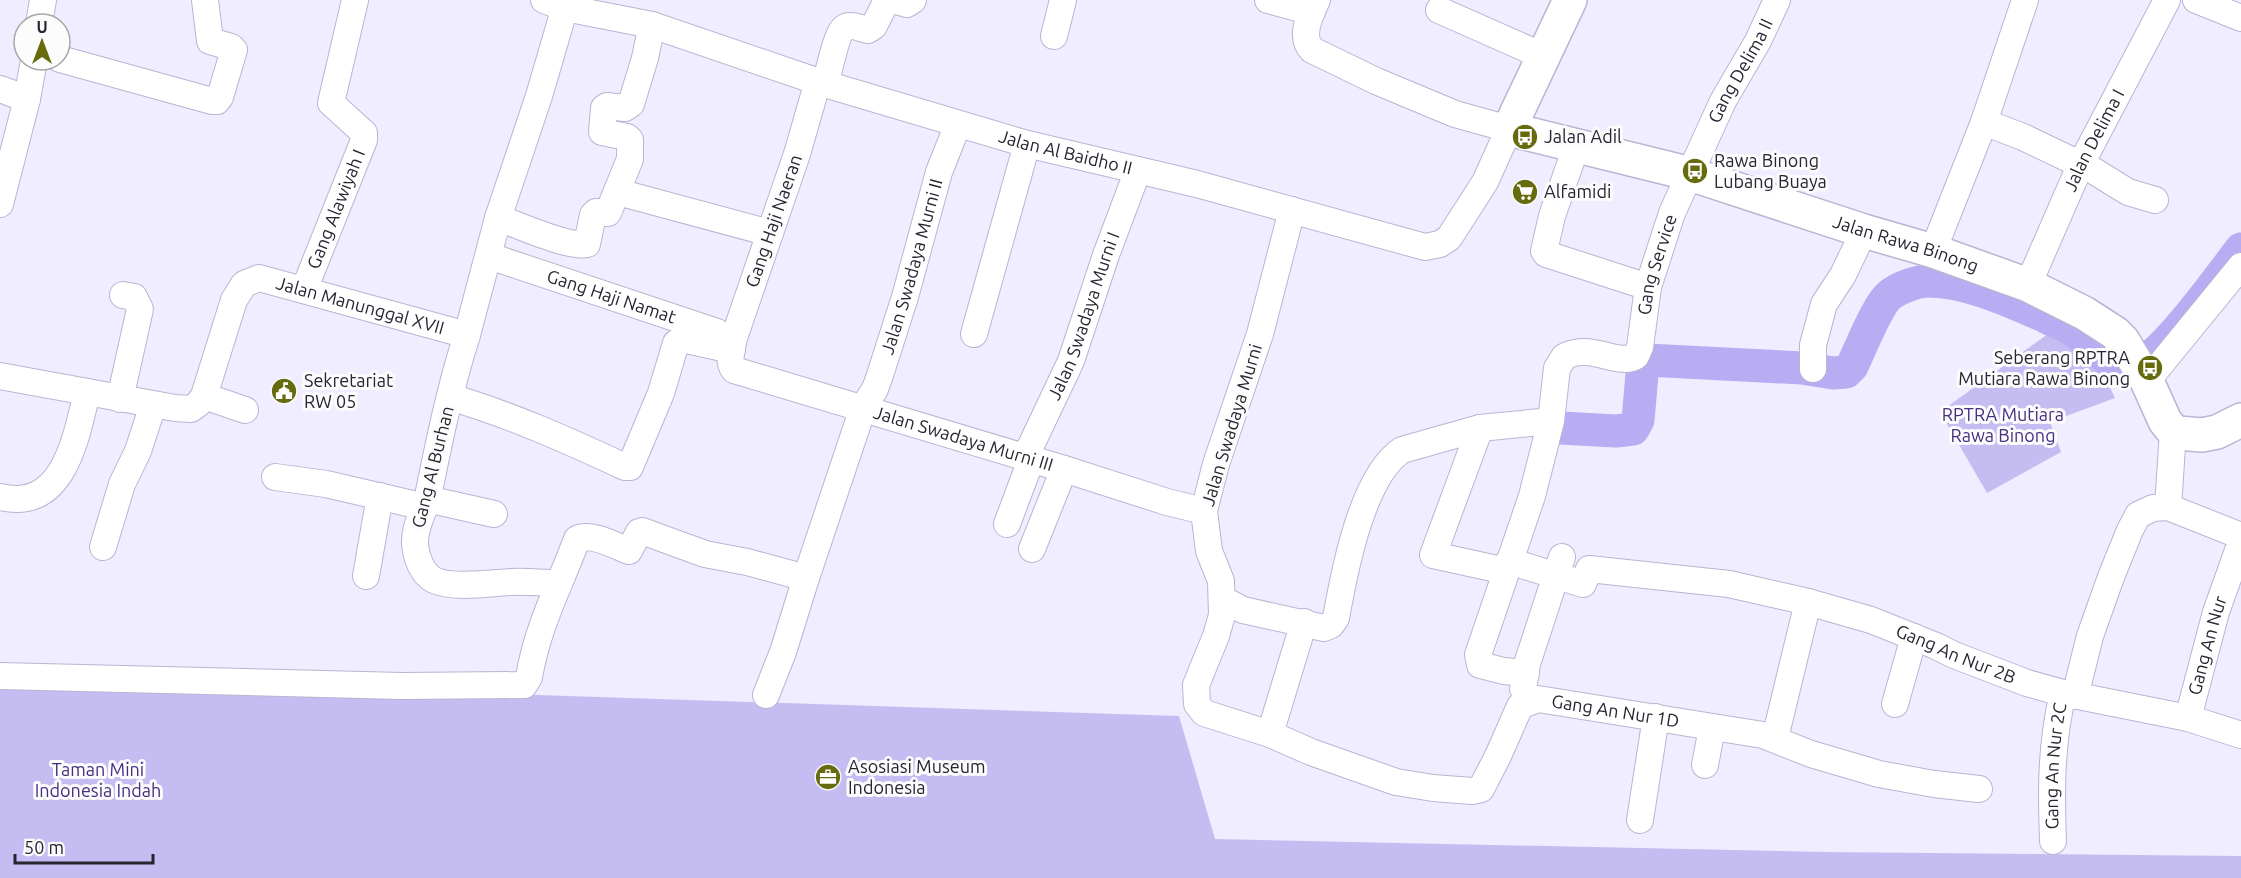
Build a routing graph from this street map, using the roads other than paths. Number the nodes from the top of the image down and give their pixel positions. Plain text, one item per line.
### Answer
1 (205, 0) edge
2 (355, 0) edge
3 (887, 0) edge
4 (894, 0) edge
5 (913, 0) edge
6 (1063, 0) edge
7 (1268, 0) edge
8 (1570, 0) edge
9 (1777, 0) edge
10 (2025, 0) edge
11 (2167, 0) edge
12 (2196, 0) edge
13 (559, 3) edge
14 (1314, 6) edge
15 (1438, 10) dead end
16 (2241, 18) edge
17 (652, 25) junction
18 (1054, 36) dead end
19 (1543, 56) junction
20 (72, 62) edge
21 (32, 72) edge
22 (822, 82) junction
23 (0, 89) edge
24 (27, 99) junction
25 (1984, 122) junction
26 (958, 124) junction
27 (1509, 129) junction
28 (1028, 144) junction
29 (1576, 147) junction
30 (2080, 166) junction
31 (1138, 170) junction
32 (1690, 174) junction
33 (629, 195) dead end
34 (2155, 200) dead end
35 (0, 203) edge
36 (1292, 210) junction
37 (498, 218) junction
38 (1864, 231) junction
39 (770, 233) junction
40 (1933, 251) junction
41 (489, 256) junction
42 (2241, 266) edge
43 (2028, 285) junction
44 (1648, 287) junction
45 (304, 290) junction
46 (123, 295) dead end
47 (974, 334) dead end
48 (466, 335) junction
49 (732, 349) junction
50 (1813, 369) dead end
51 (2140, 370) junction
52 (0, 376) edge
53 (87, 392) junction
54 (204, 396) junction
55 (450, 397) junction
56 (120, 399) junction
57 (153, 405) junction
58 (863, 408) junction
59 (245, 410) dead end
60 (2241, 420) edge
61 (1480, 428) junction
62 (1550, 428) junction
63 (2173, 431) junction
64 (1028, 459) junction
65 (1064, 469) junction
66 (275, 477) dead end
67 (380, 496) junction
68 (0, 497) edge
69 (426, 503) junction
70 (2168, 507) junction
71 (1204, 511) junction
72 (494, 514) dead end
73 (1007, 524) dead end
74 (2241, 536) edge
75 (2241, 542) edge
76 (103, 547) dead end
77 (1032, 549) dead end
78 (1508, 566) junction
79 (1558, 566) junction
80 (366, 576) dead end
81 (806, 578) junction
82 (557, 583) junction
83 (1222, 598) junction
84 (1808, 603) junction
85 (1304, 622) junction
86 (1914, 637) junction
87 (1526, 673) junction
88 (0, 676) edge
89 (2069, 694) junction
90 (766, 695) dead end
91 (1895, 704) dead end
92 (1520, 706) junction
93 (1656, 717) junction
94 (2188, 718) junction
95 (1712, 728) junction
96 (1270, 734) junction
97 (2241, 735) edge
98 (1774, 738) junction
99 (1705, 765) dead end
100 (1979, 789) dead end
101 (1640, 820) dead end
102 (2053, 841) dead end

1 - 20 street
2 - 45 street, Gang Alawiyah I
3 - 22 street, Gang Haji Naeran
4 - 5 street
6 - 18 street
7 - 14 street
8 - 19 main road
9 - 32 street, Gang Delima II
10 - 25 street
11 - 30 street, Jalan Delima I
12 - 16 street
13 - 17 street, Jalan Al Baidho II
13 - 37 street, Jalan Manunggal XVII
14 - 27 street
15 - 19 street
17 - 22 street, Jalan Al Baidho II
17 - 37 street
19 - 27 main road
21 - 24 street
22 - 26 street, Jalan Al Baidho II
22 - 39 street, Gang Haji Naeran
23 - 24 street
24 - 35 street
25 - 30 street
25 - 40 street
26 - 28 street, Jalan Al Baidho II
26 - 58 street, Jalan Swadaya Murni II
27 - 29 main road, Jalan Rawa Binong
27 - 36 street, Jalan Al Baidho II
28 - 31 street, Jalan Al Baidho II
28 - 47 street
29 - 32 main road, Jalan Rawa Binong
29 - 44 street
30 - 34 street
30 - 43 street, Jalan Delima I
31 - 36 street, Jalan Al Baidho II
31 - 64 street, Jalan Swadaya Murni I
32 - 38 main road, Jalan Rawa Binong
32 - 44 street, Gang Service
33 - 39 street
36 - 71 street, Jalan Swadaya Murni
37 - 41 street, Jalan Manunggal XVII
38 - 40 main road, Jalan Rawa Binong
38 - 50 street
39 - 49 street, Gang Haji Naeran
40 - 43 main road, Jalan Rawa Binong
41 - 48 street, Jalan Manunggal XVII
41 - 49 street, Gang Haji Namat
42 - 51 street
43 - 51 main road, Jalan Rawa Binong
44 - 62 street, Gang Service
45 - 48 street, Jalan Manunggal XVII
45 - 54 street, Jalan Manunggal XVII
46 - 56 street
48 - 55 street, Gang Al Burhan
49 - 55 street
49 - 58 street, Jalan Swadaya Murni III
51 - 63 main road, Jalan Rawa Binong
52 - 53 street
53 - 56 street
53 - 68 street
54 - 57 street
54 - 59 street
55 - 69 street, Gang Al Burhan
56 - 57 street
57 - 76 street
58 - 64 street, Jalan Swadaya Murni III
58 - 81 street, Jalan Swadaya Murni II
60 - 63 main road
61 - 62 street
61 - 78 street
61 - 85 street
62 - 78 street
63 - 70 street
64 - 65 street, Jalan Swadaya Murni III
64 - 73 street, Jalan Swadaya Murni I
65 - 71 street, Jalan Swadaya Murni III
65 - 77 street
66 - 67 street
67 - 69 street
67 - 80 street
69 - 72 street
69 - 82 street, Gang Al Burhan
70 - 74 street
70 - 89 street, Gang An Nur 2C
71 - 83 street, Jalan Swadaya Murni
75 - 94 street, Gang An Nur
78 - 79 street
78 - 87 street
79 - 84 street, Gang An Nur 2B
79 - 87 street
81 - 82 street
81 - 90 street, Jalan Swadaya Murni II
82 - 88 street
83 - 85 street
83 - 96 street, Jalan Swadaya Murni
84 - 86 street, Gang An Nur 2B
84 - 98 street
85 - 96 street
86 - 89 street, Gang An Nur 2B
86 - 91 street
87 - 92 street
89 - 94 street, Gang An Nur 2B
89 - 102 street, Gang An Nur 2C
92 - 93 street, Gang An Nur 1D
92 - 96 street, Jalan Swadaya Murni
93 - 95 street, Gang An Nur 1D
93 - 101 street
94 - 97 street, Gang An Nur 2B
95 - 98 street, Gang An Nur 1D
95 - 99 street
98 - 100 street, Gang An Nur 1D

